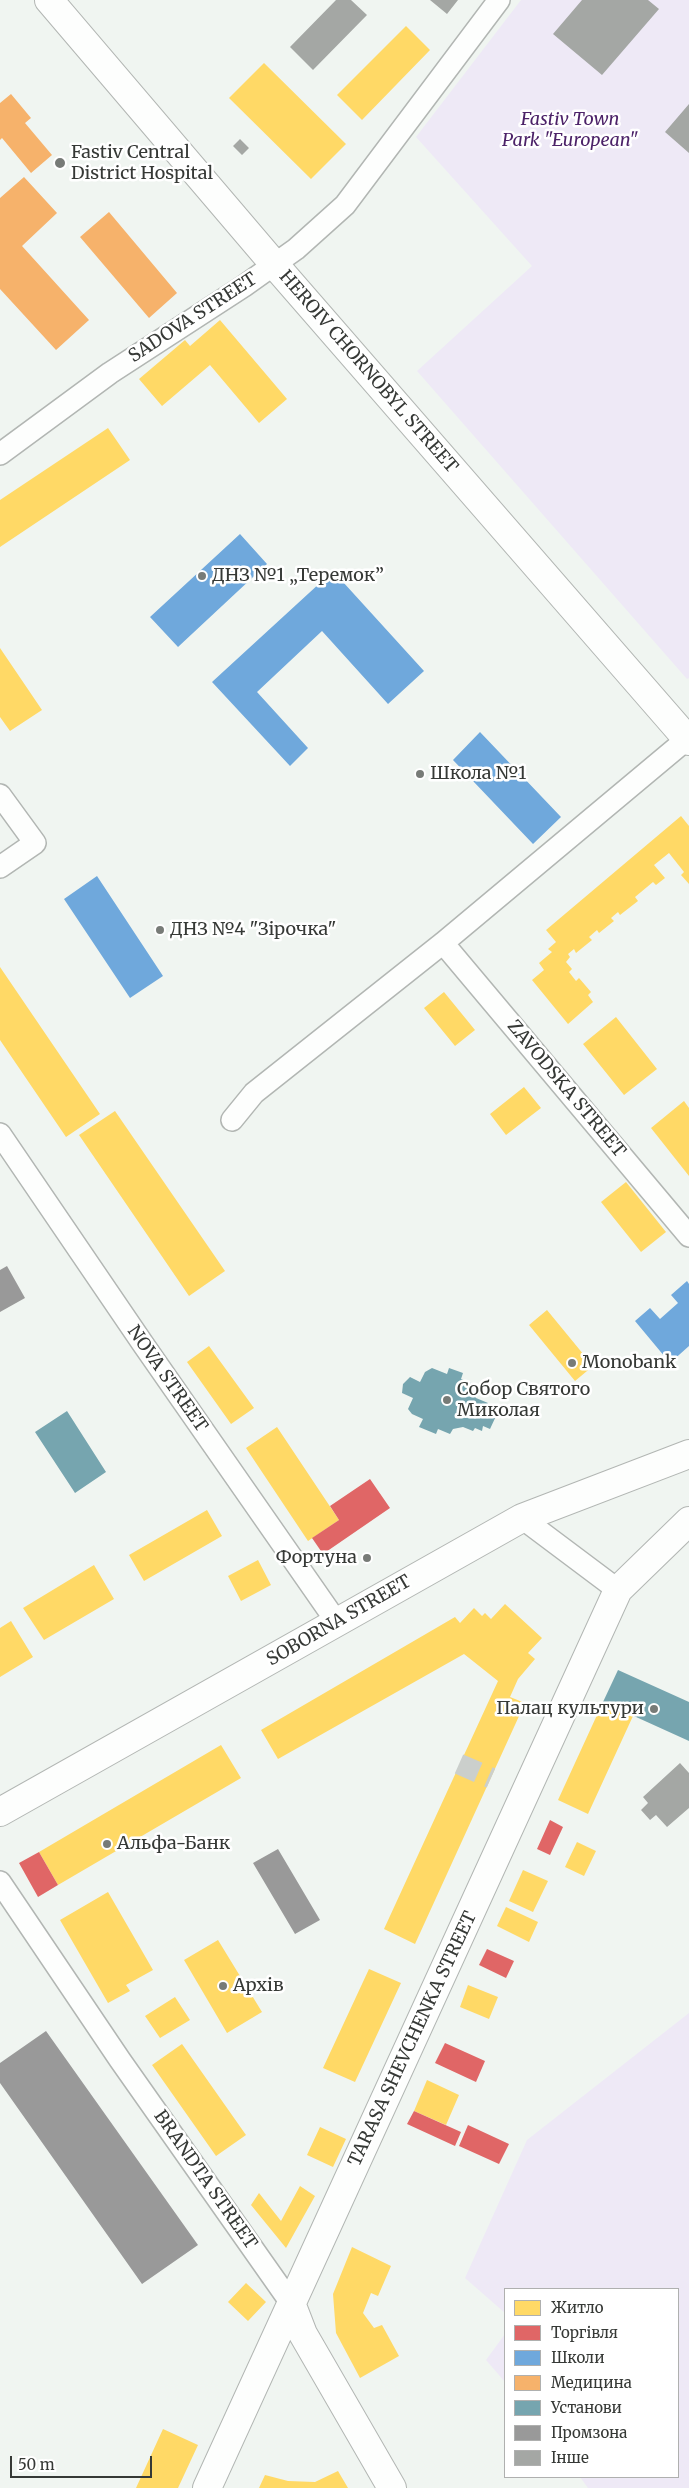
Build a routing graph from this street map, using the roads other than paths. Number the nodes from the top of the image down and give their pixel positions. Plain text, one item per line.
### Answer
1 (49, 0) edge
2 (499, 0) edge
3 (274, 264) junction
4 (0, 454) edge
5 (688, 740) edge
6 (0, 795) edge
7 (0, 867) edge
8 (443, 942) junction
9 (232, 1120) dead end
10 (0, 1134) edge
11 (689, 1236) edge
12 (689, 1454) edge
13 (522, 1518) junction
14 (689, 1522) edge
15 (618, 1590) junction
16 (336, 1621) junction
17 (0, 1812) edge
18 (0, 1882) edge
19 (290, 2303) junction
20 (207, 2488) edge
21 (392, 2488) edge

1 - 3 main road, HEROIV CHORNOBYL STREET
2 - 3 street, SADOVA STREET
3 - 4 street, SADOVA STREET
3 - 5 main road, HEROIV CHORNOBYL STREET
5 - 8 street
6 - 7 street
8 - 9 street
8 - 11 street, ZAVODSKA STREET
10 - 16 street, NOVA STREET
12 - 13 main road, SOBORNA STREET
13 - 15 street
13 - 16 main road, SOBORNA STREET
14 - 15 main road
15 - 19 main road, TARASA SHEVCHENKA STREET
16 - 17 main road, SOBORNA STREET
18 - 19 street, BRANDTA STREET
19 - 20 main road, TARASA SHEVCHENKA STREET
19 - 21 main road, BRANDTA STREET

